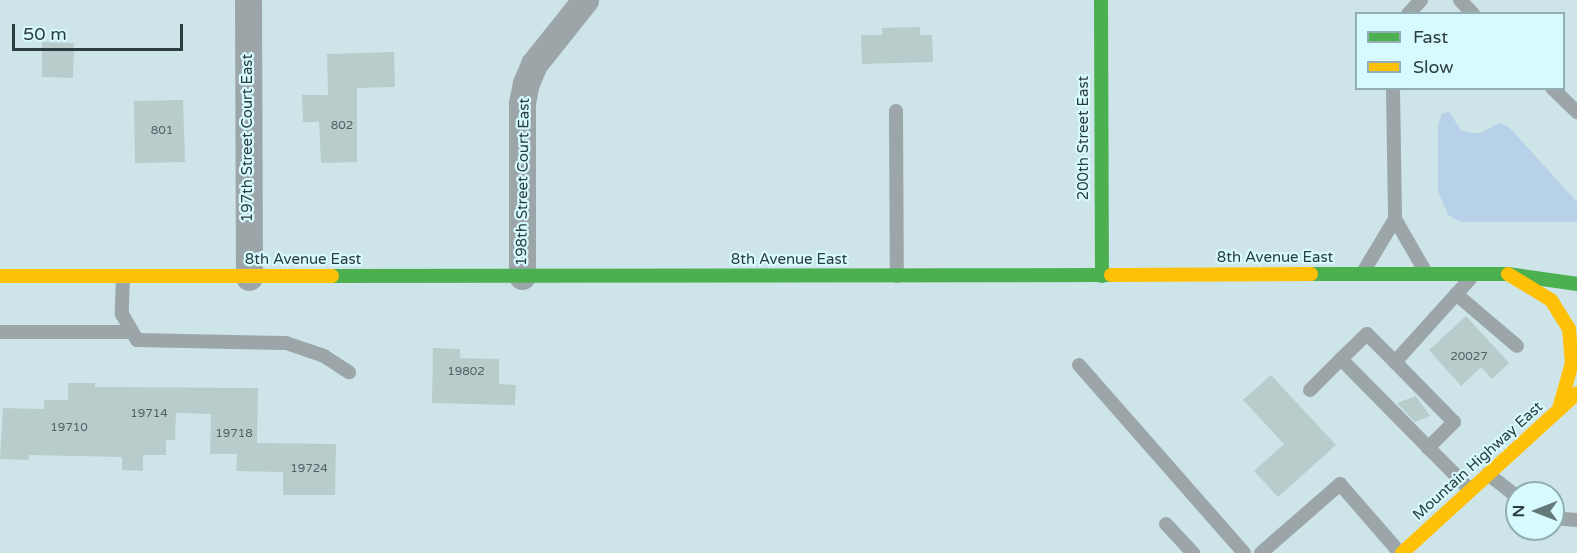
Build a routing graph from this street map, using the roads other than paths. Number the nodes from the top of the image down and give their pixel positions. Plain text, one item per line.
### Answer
1 (248, 0) edge
2 (585, 0) edge
3 (1101, 0) edge
4 (1421, 0) edge
5 (1460, 0) edge
6 (1410, 12) edge
7 (1471, 12) edge
8 (1394, 90) edge
9 (1554, 90) edge
10 (896, 111) dead end
11 (1577, 112) edge
12 (1395, 219) junction
13 (1362, 274) junction
14 (1426, 274) junction
15 (1474, 274) junction
16 (1508, 274) junction
17 (0, 276) edge
18 (123, 276) junction
19 (522, 276) junction
20 (897, 276) junction
21 (1102, 276) junction
22 (249, 277) junction
23 (1577, 284) edge
24 (1456, 294) junction
25 (0, 332) edge
26 (131, 332) junction
27 (1517, 346) dead end
28 (1341, 359) junction
29 (1395, 362) junction
30 (1079, 365) dead end
31 (349, 372) dead end
32 (1310, 390) dead end
33 (1577, 393) edge
34 (1559, 409) junction
35 (1428, 448) junction
36 (1488, 474) junction
37 (1505, 487) edge
38 (1470, 490) junction
39 (1166, 524) dead end
40 (1193, 553) edge
41 (1244, 553) edge
42 (1261, 553) edge
43 (1401, 553) edge

1 - 22 street, 197th Street Court East
2 - 19 street, 198th Street Court East
3 - 21 street, 200th Street East
4 - 6 lane
5 - 7 lane
8 - 12 lane
9 - 11 lane
10 - 20 lane
12 - 13 lane
12 - 14 lane
13 - 14 street, 8th Avenue East
13 - 21 street, 8th Avenue East
14 - 15 street, 8th Avenue East
15 - 16 street, 8th Avenue East
15 - 24 lane
16 - 23 street, 8th Avenue East
16 - 34 street
17 - 18 street, 8th Avenue East
18 - 22 street, 8th Avenue East
18 - 26 lane
19 - 20 street, 8th Avenue East
19 - 22 street, 8th Avenue East
20 - 21 street, 8th Avenue East
24 - 27 lane
24 - 29 lane
25 - 26 lane
26 - 31 lane
28 - 29 lane
28 - 32 lane
28 - 35 lane
29 - 35 lane
30 - 41 lane
33 - 34 street, Mountain Highway East
34 - 36 street, Mountain Highway East
35 - 38 lane
36 - 37 lane
36 - 38 street, Mountain Highway East
38 - 43 street, Mountain Highway East
39 - 40 lane
42 - 43 lane

